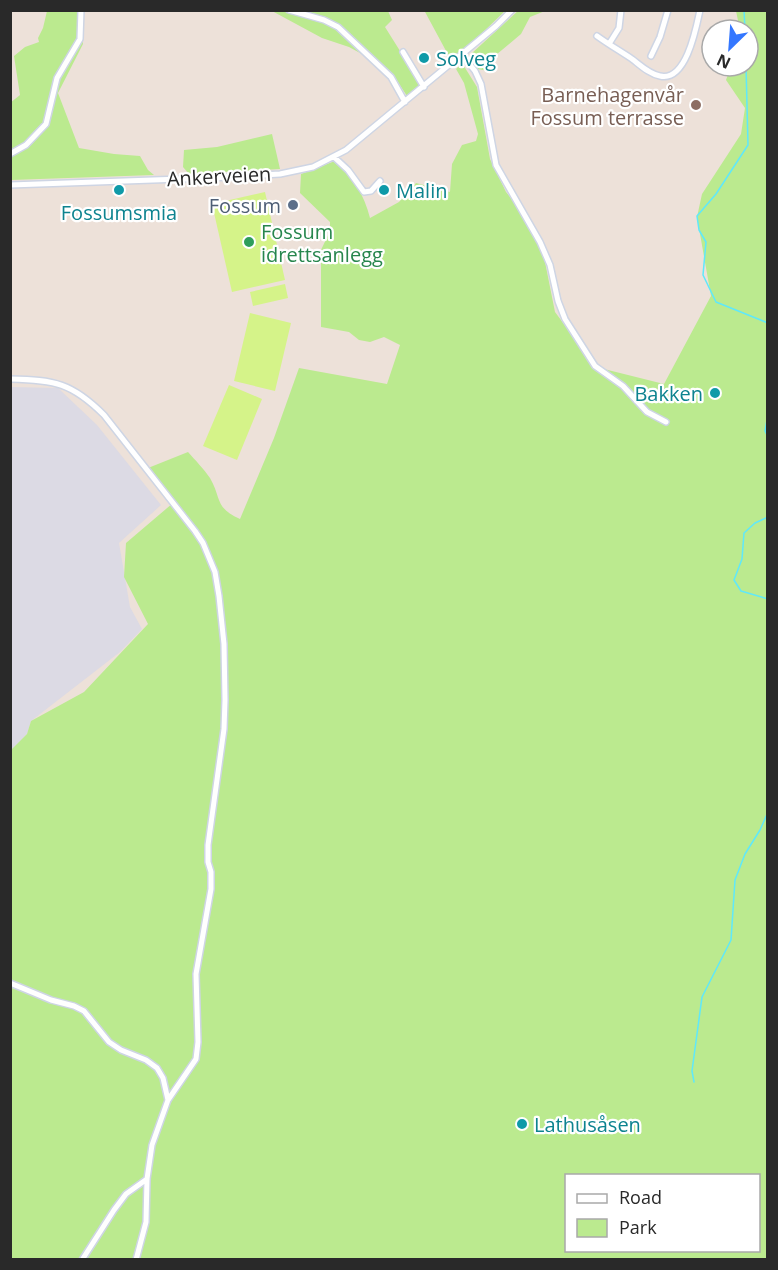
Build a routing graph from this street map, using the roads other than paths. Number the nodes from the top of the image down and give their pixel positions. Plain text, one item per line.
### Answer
1 (81, 10) edge
2 (289, 10) edge
3 (512, 10) edge
4 (621, 10) edge
5 (668, 10) edge
6 (700, 10) edge
7 (597, 36) dead end
8 (609, 44) junction
9 (403, 52) dead end
10 (462, 55) junction
11 (651, 56) dead end
12 (424, 87) junction
13 (405, 102) junction
14 (10, 154) edge
15 (334, 157) junction
16 (380, 181) dead end
17 (10, 185) edge
18 (10, 380) edge
19 (666, 422) dead end
20 (10, 983) edge
21 (168, 1100) junction
22 (147, 1179) junction
23 (82, 1260) edge
24 (136, 1260) edge

1 - 14 street
2 - 13 street
3 - 10 street, Ankerveien
4 - 8 street
5 - 11 street
6 - 8 street
7 - 8 street
9 - 12 street
10 - 12 street, Ankerveien
10 - 19 street
12 - 13 street, Ankerveien
13 - 15 street, Ankerveien
15 - 16 street
15 - 17 street, Ankerveien
18 - 21 street
20 - 21 street
21 - 22 street
22 - 23 street
22 - 24 street

